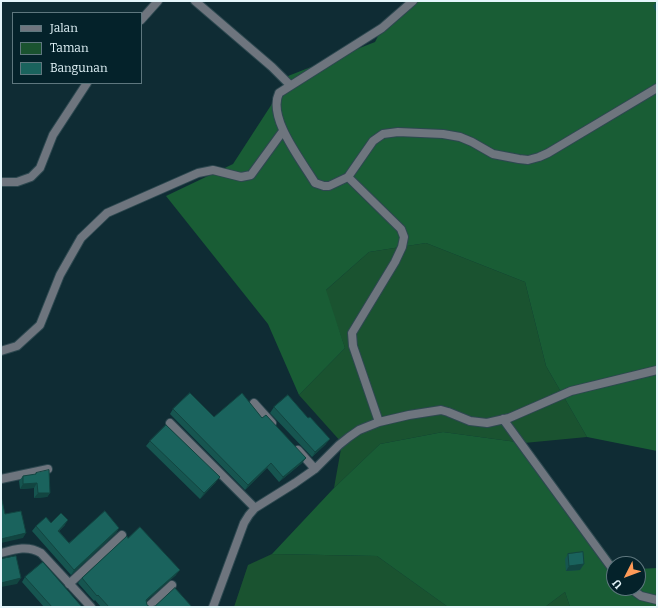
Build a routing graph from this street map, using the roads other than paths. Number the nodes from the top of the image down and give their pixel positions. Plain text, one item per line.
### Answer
1 (195, 1) edge
2 (413, 1) edge
3 (153, 3) edge
4 (142, 19) edge
5 (86, 84) edge
6 (290, 85) junction
7 (657, 88) edge
8 (283, 131) junction
9 (348, 177) junction
10 (1, 182) edge
11 (1, 351) edge
12 (657, 370) edge
13 (254, 403) dead end
14 (503, 419) junction
15 (379, 422) junction
16 (170, 423) dead end
17 (279, 430) edge
18 (294, 447) edge
19 (48, 469) edge
20 (315, 469) junction
21 (1, 479) edge
22 (255, 508) junction
23 (122, 535) dead end
24 (1, 553) edge
25 (606, 560) edge
26 (69, 584) junction
27 (172, 585) dead end
28 (641, 596) edge
29 (657, 600) edge
30 (91, 607) edge
31 (148, 607) edge
32 (213, 607) edge

1 - 6 street
2 - 6 street
3 - 4 street
5 - 10 street
6 - 8 street
7 - 9 street
8 - 9 street
8 - 11 street
9 - 15 street
12 - 14 street
13 - 17 street
14 - 15 street
14 - 25 street
15 - 20 street
16 - 22 street
18 - 20 street
19 - 21 street
20 - 22 street
22 - 32 street
23 - 26 street
24 - 26 street
26 - 30 street
27 - 31 street
28 - 29 street

